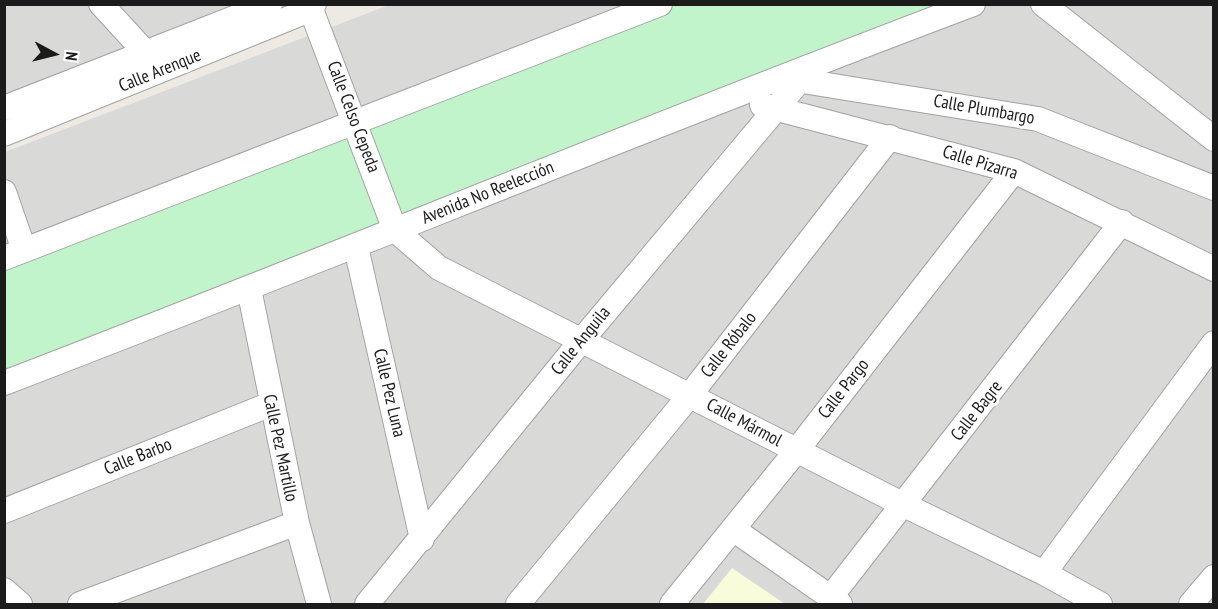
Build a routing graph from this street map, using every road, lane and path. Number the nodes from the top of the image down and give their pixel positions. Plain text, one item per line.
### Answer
1 (101, 4) edge
2 (270, 4) edge
3 (660, 4) edge
4 (973, 4) edge
5 (1043, 4) edge
6 (312, 6) edge
7 (145, 52) junction
8 (789, 78) junction
9 (731, 96) junction
10 (4, 108) edge
11 (773, 108) junction
12 (355, 124) junction
13 (4, 134) edge
14 (890, 137) junction
15 (1214, 139) edge
16 (1014, 171) junction
17 (1214, 188) edge
18 (4, 192) edge
19 (1122, 222) junction
20 (395, 230) junction
21 (356, 247) junction
22 (14, 254) edge
23 (1214, 269) edge
24 (249, 289) junction
25 (581, 340) junction
26 (1214, 343) edge
27 (4, 383) edge
28 (690, 395) junction
29 (271, 404) junction
30 (797, 450) junction
31 (904, 506) junction
32 (4, 511) edge
33 (297, 523) junction
34 (733, 529) junction
35 (422, 539) junction
36 (1044, 573) junction
37 (1214, 577) edge
38 (4, 590) edge
39 (835, 601) edge
40 (20, 604) edge
41 (80, 604) edge
42 (319, 604) edge
43 (367, 604) edge
44 (518, 604) edge
45 (672, 604) edge
46 (1100, 604) edge
47 (1191, 604) edge

1 - 7 street
2 - 7 street, Calle Arenque
3 - 12 street
4 - 8 street, Avenida No Reelección
5 - 15 street
6 - 12 street, Calle Celso Cepeda
6 - 13 street, Calle Arenque
7 - 10 street, Calle Arenque
8 - 9 street, Avenida No Reelección
8 - 11 street, Calle Anguila
8 - 17 street, Calle Plumbargo
9 - 11 street, Calle Pizarra
9 - 20 street, Avenida No Reelección
11 - 14 street, Calle Pizarra
11 - 25 street, Calle Anguila
12 - 20 street, Calle Celso Cepeda
12 - 22 street
14 - 16 street, Calle Pizarra
14 - 28 street, Calle Róbalo
16 - 19 street, Calle Pizarra
16 - 30 street, Calle Pargo
18 - 22 street
19 - 23 street, Calle Pizarra
19 - 31 street, Calle Bagre
20 - 21 street, Avenida No Reelección
20 - 25 street, Calle Mármol
21 - 24 street, Avenida No Reelección
21 - 35 street, Calle Pez Luna
24 - 27 street, Avenida No Reelección
24 - 29 street, Calle Pez Martillo
25 - 28 street, Calle Mármol
25 - 35 street, Calle Anguila
26 - 36 street
28 - 30 street, Calle Mármol
28 - 44 street, Calle Róbalo
29 - 32 street, Calle Barbo
29 - 33 street, Calle Pez Martillo
30 - 31 street, Calle Mármol
30 - 34 street, Calle Pargo
31 - 36 street, Calle Mármol
31 - 39 street, Calle Bagre
33 - 41 street
33 - 42 street, Calle Pez Martillo
34 - 39 street
34 - 45 street, Calle Pargo
35 - 43 street, Calle Anguila
36 - 46 street, Calle Mármol
37 - 47 street
38 - 40 street

